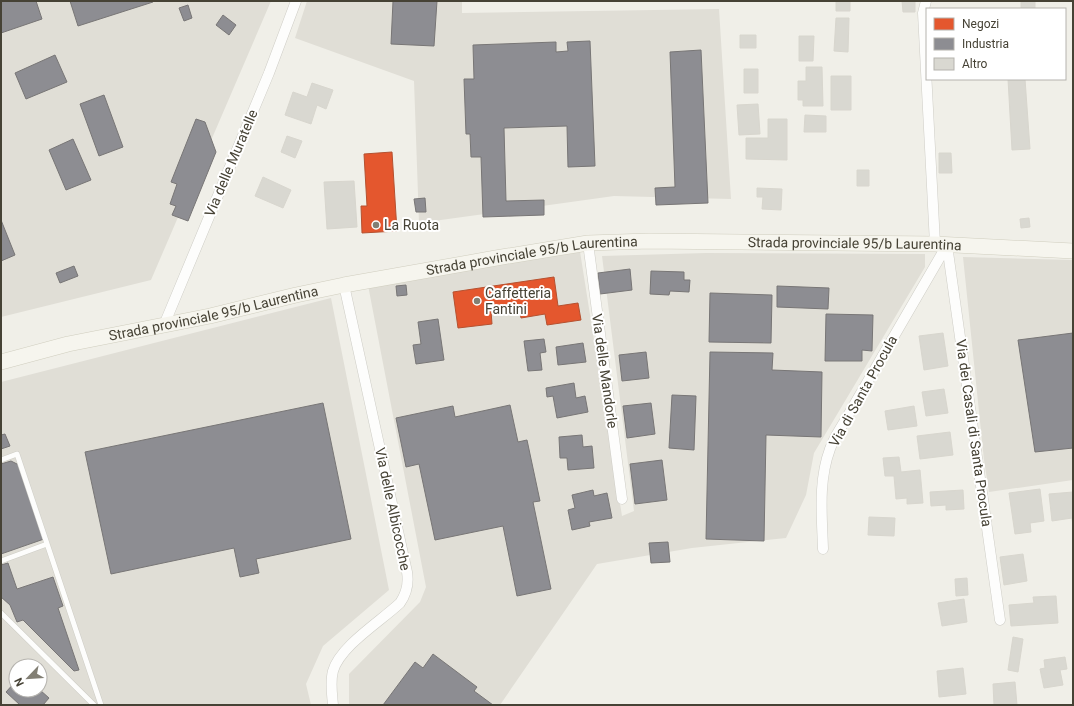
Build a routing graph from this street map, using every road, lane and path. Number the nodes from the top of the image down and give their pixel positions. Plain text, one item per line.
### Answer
1 (296, 1) edge
2 (926, 1) edge
3 (926, 52) edge
4 (928, 80) edge
5 (588, 243) junction
6 (941, 244) junction
7 (1073, 251) edge
8 (344, 285) junction
9 (164, 325) junction
10 (1, 362) edge
11 (1, 460) edge
12 (622, 498) dead end
13 (47, 544) junction
14 (823, 549) dead end
15 (1, 561) edge
16 (1, 613) edge
17 (1000, 620) dead end
18 (94, 705) edge
19 (101, 705) edge
20 (333, 705) edge

1 - 9 street, Via delle Muratelle
2 - 3 street, Via dei Casali di Santa Procula
4 - 6 street, Via dei Casali di Santa Procula
5 - 6 main road, Strada provinciale 95/b Laurentina
5 - 8 main road, Strada provinciale 95/b Laurentina
5 - 12 street, Via delle Mandorle
6 - 7 main road, Strada provinciale 95/b Laurentina
6 - 14 street, Via di Santa Procula
6 - 17 street, Via dei Casali di Santa Procula
8 - 9 main road, Strada provinciale 95/b Laurentina
8 - 20 street, Via delle Albicocche
9 - 10 main road, Strada provinciale 95/b Laurentina
11 - 13 lane
13 - 15 lane
13 - 19 lane
16 - 18 lane

